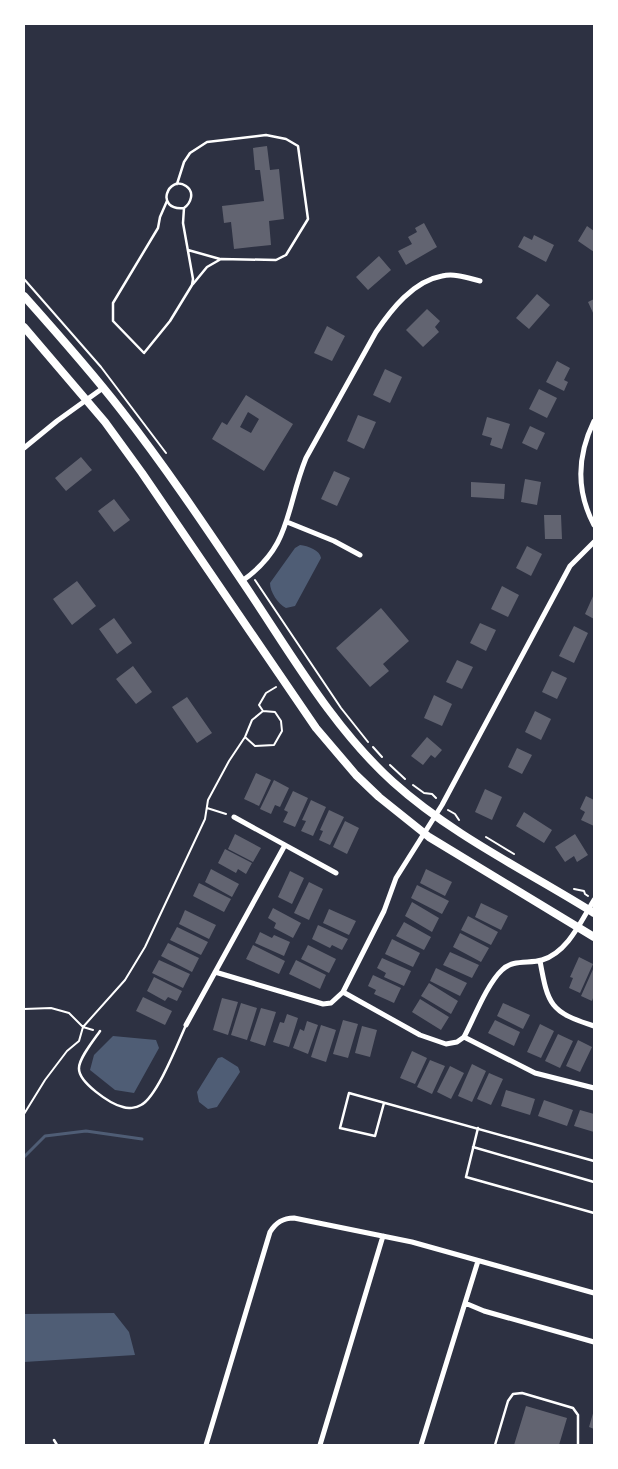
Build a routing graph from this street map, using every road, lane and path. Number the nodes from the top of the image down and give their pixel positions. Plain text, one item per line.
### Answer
1 (178, 184) junction
2 (167, 201) junction
3 (184, 208) junction
4 (188, 250) junction
5 (221, 259) junction
6 (480, 281) dead end
7 (192, 285) junction
8 (24, 296) edge
9 (24, 327) edge
10 (103, 388) junction
11 (86, 399) junction
12 (594, 421) edge
13 (24, 448) edge
14 (287, 522) junction
15 (594, 525) edge
16 (594, 542) edge
17 (360, 555) dead end
18 (242, 581) junction
19 (277, 686) dead end
20 (263, 711) junction
21 (358, 729) dead end
22 (245, 737) junction
23 (383, 758) dead end
24 (388, 763) dead end
25 (442, 805) junction
26 (207, 808) junction
27 (435, 816) junction
28 (234, 817) joint
29 (462, 822) dead end
30 (424, 833) junction
31 (486, 837) dead end
32 (285, 845) junction
33 (519, 857) dead end
34 (336, 873) dead end
35 (567, 885) dead end
36 (592, 898) edge
37 (591, 911) edge
38 (578, 927) junction
39 (594, 937) edge
40 (540, 960) junction
41 (215, 972) junction
42 (343, 992) junction
43 (24, 1009) edge
44 (186, 1025) joint
45 (594, 1026) edge
46 (83, 1027) junction
47 (100, 1031) joint
48 (464, 1037) junction
49 (594, 1088) edge
50 (384, 1104) junction
51 (24, 1114) edge
52 (478, 1128) junction
53 (473, 1148) junction
54 (594, 1161) edge
55 (594, 1182) edge
56 (594, 1213) edge
57 (383, 1236) junction
58 (478, 1261) junction
59 (594, 1293) edge
60 (465, 1303) junction
61 (594, 1342) edge
62 (54, 1440) dead end
63 (57, 1445) edge
64 (206, 1445) edge
65 (320, 1445) edge
66 (421, 1445) edge
67 (495, 1445) edge
68 (578, 1445) edge

1 - 2 lane
1 - 3 lane
1 - 5 lane
2 - 3 lane
2 - 7 lane
3 - 4 lane
4 - 5 lane
4 - 7 lane
5 - 7 lane
6 - 14 street
8 - 10 main road
9 - 11 main road
10 - 11 street
10 - 18 main road
11 - 13 street
11 - 30 main road
12 - 15 street
14 - 17 street
14 - 18 street
16 - 25 street
18 - 27 main road
19 - 20 path
20 - 22 path
20 - 22 path
21 - 23 path
22 - 26 path
24 - 25 path
25 - 27 street
25 - 29 path
26 - 28 path
26 - 46 path
27 - 30 street
27 - 37 main road
28 - 32 street
30 - 38 main road
30 - 42 street
31 - 33 path
32 - 34 street
32 - 41 street
35 - 36 path
36 - 37 street
37 - 38 street
38 - 39 main road
38 - 40 street
40 - 45 street
40 - 48 street
41 - 42 street
41 - 44 street
42 - 48 street
43 - 46 path
44 - 47 lane
46 - 47 path
46 - 51 path
48 - 49 street
50 - 50 lane
50 - 52 lane
52 - 53 lane
52 - 54 lane
53 - 55 lane
53 - 56 lane
57 - 58 street
57 - 64 street
57 - 65 street
58 - 59 street
58 - 60 street
60 - 61 street
60 - 66 street
62 - 63 lane
67 - 68 lane

